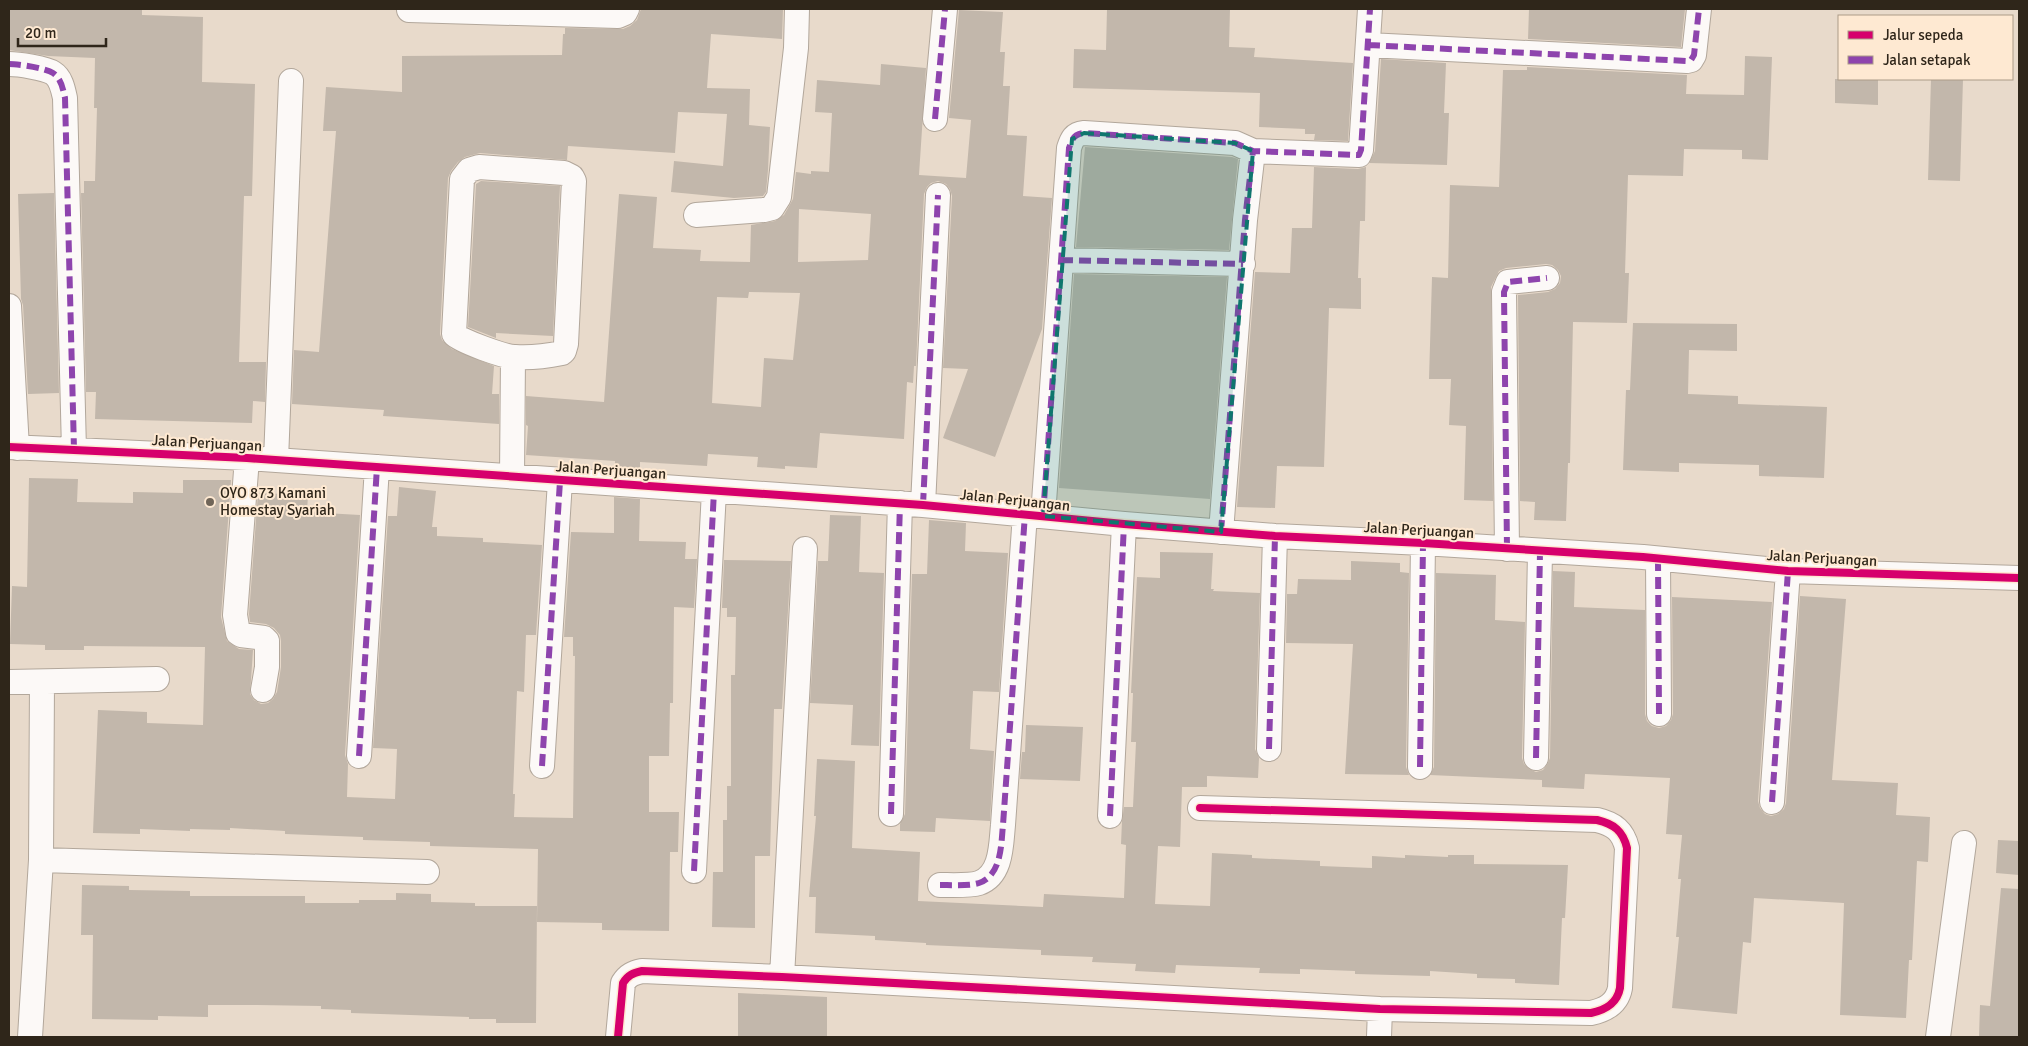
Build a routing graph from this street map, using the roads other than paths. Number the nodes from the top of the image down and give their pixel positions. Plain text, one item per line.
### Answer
1 (627, 9) edge
2 (797, 9) edge
3 (945, 9) edge
4 (1370, 9) edge
5 (1699, 9) edge
6 (409, 10) edge
7 (1368, 45) junction
8 (9, 64) edge
9 (291, 81) dead end
10 (935, 119) dead end
11 (1253, 151) junction
12 (938, 195) dead end
13 (696, 215) dead end
14 (1061, 260) junction
15 (1242, 264) junction
16 (1547, 278) dead end
17 (9, 306) edge
18 (513, 357) junction
19 (13, 448) edge
20 (74, 450) junction
21 (247, 458) junction
22 (276, 460) junction
23 (377, 467) junction
24 (512, 476) junction
25 (560, 481) junction
26 (714, 491) junction
27 (912, 504) junction
28 (1034, 515) junction
29 (1124, 524) junction
30 (1221, 532) junction
31 (1275, 536) junction
32 (1423, 543) junction
33 (806, 549) dead end
34 (1507, 549) junction
35 (1540, 552) junction
36 (1658, 559) junction
37 (1788, 571) junction
38 (2019, 578) edge
39 (157, 679) dead end
40 (9, 682) edge
41 (42, 682) junction
42 (263, 690) dead end
43 (1659, 714) dead end
44 (1269, 749) dead end
45 (359, 756) dead end
46 (1536, 758) dead end
47 (542, 766) dead end
48 (1420, 767) dead end
49 (1772, 802) dead end
50 (1200, 808) dead end
51 (891, 814) dead end
52 (1110, 816) dead end
53 (1964, 842) dead end
54 (41, 860) junction
55 (694, 871) dead end
56 (427, 872) dead end
57 (940, 885) dead end
58 (782, 977) junction
59 (1380, 1009) junction
60 (30, 1037) edge
61 (618, 1037) edge
62 (1379, 1037) edge
63 (1938, 1037) edge

1 - 6 street
2 - 13 street
3 - 10 street
4 - 7 street
5 - 7 street
7 - 11 street
8 - 20 street
9 - 22 street
11 - 14 street
11 - 15 street
12 - 27 street
14 - 15 street
14 - 28 street
15 - 30 street
16 - 34 street
17 - 19 street
18 - 18 street
18 - 24 street
19 - 20 street, Jalan Perjuangan
20 - 21 street, Jalan Perjuangan
21 - 22 street, Jalan Perjuangan
21 - 42 street
22 - 23 street, Jalan Perjuangan
23 - 24 street, Jalan Perjuangan
23 - 45 street
24 - 25 street, Jalan Perjuangan
25 - 26 street, Jalan Perjuangan
25 - 47 street
26 - 27 street, Jalan Perjuangan
26 - 55 street
27 - 28 street, Jalan Perjuangan
27 - 51 street
28 - 29 street, Jalan Perjuangan
28 - 57 street
29 - 30 street, Jalan Perjuangan
29 - 52 street
30 - 31 street, Jalan Perjuangan
31 - 32 street, Jalan Perjuangan
31 - 44 street
32 - 34 street, Jalan Perjuangan
32 - 48 street
33 - 58 street
34 - 35 street, Jalan Perjuangan
35 - 36 street, Jalan Perjuangan
35 - 46 street
36 - 37 street, Jalan Perjuangan
36 - 43 street
37 - 38 street, Jalan Perjuangan
37 - 49 street
39 - 41 street
40 - 41 street
41 - 54 street
50 - 59 street
53 - 63 street
54 - 56 street
54 - 60 street
58 - 59 street
58 - 61 street
59 - 62 street

